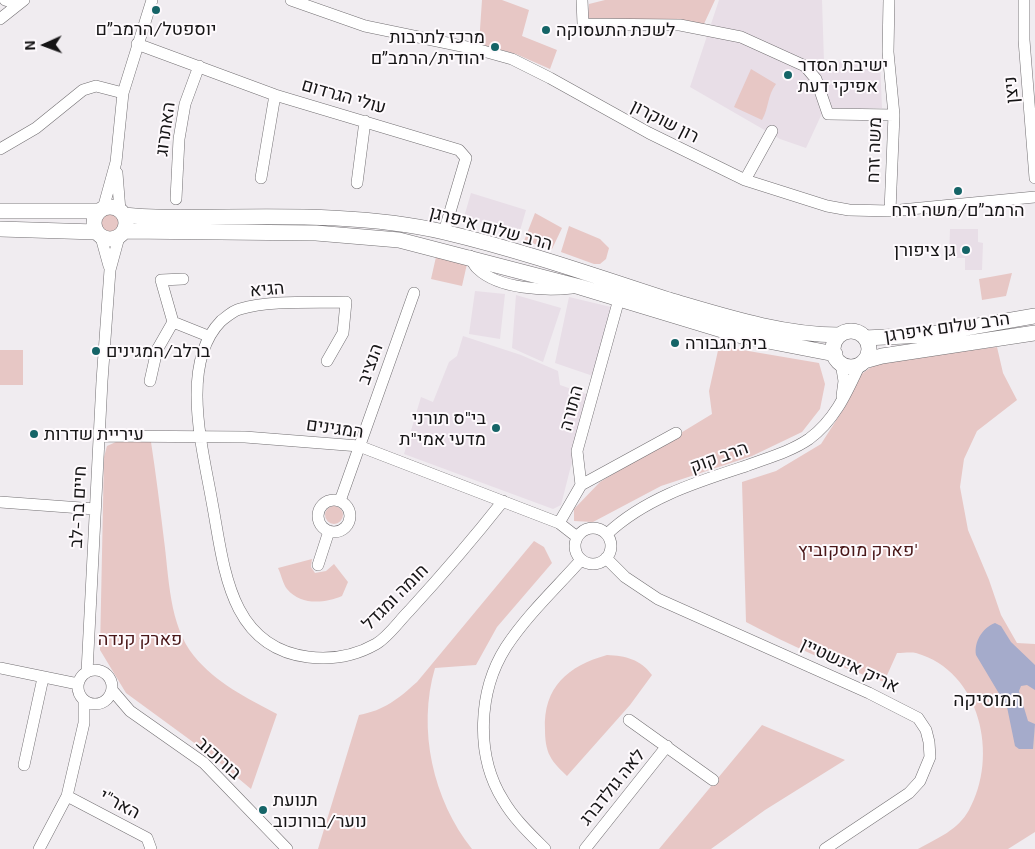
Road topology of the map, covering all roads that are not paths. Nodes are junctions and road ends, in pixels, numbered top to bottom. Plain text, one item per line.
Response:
1 (5, 0) edge
2 (152, 0) edge
3 (291, 0) edge
4 (582, 0) edge
5 (889, 0) edge
6 (1024, 0) edge
7 (21, 2) edge
8 (1030, 17) edge
9 (0, 19) edge
10 (137, 44) junction
11 (199, 66) junction
12 (123, 93) junction
13 (275, 94) junction
14 (894, 115) junction
15 (365, 121) junction
16 (772, 130) dead end
17 (0, 149) edge
18 (116, 162) junction
19 (261, 178) dead end
20 (1035, 178) edge
21 (745, 180) junction
22 (357, 183) dead end
23 (1035, 197) edge
24 (176, 199) dead end
25 (101, 210) junction
26 (0, 211) edge
27 (890, 211) junction
28 (122, 213) junction
29 (0, 229) edge
30 (444, 232) junction
31 (122, 234) junction
32 (98, 235) junction
33 (110, 270) junction
34 (183, 279) dead end
35 (414, 293) dead end
36 (619, 299) junction
37 (1035, 316) edge
38 (173, 322) junction
39 (1035, 333) edge
40 (839, 335) junction
41 (208, 336) junction
42 (865, 338) junction
43 (838, 359) junction
44 (326, 361) dead end
45 (862, 363) junction
46 (150, 381) dead end
47 (839, 408) junction
48 (676, 433) dead end
49 (99, 436) junction
50 (199, 436) junction
51 (359, 446) junction
52 (581, 486) junction
53 (340, 501) junction
54 (0, 502) edge
55 (504, 502) junction
56 (95, 509) junction
57 (559, 523) junction
58 (329, 531) junction
59 (607, 534) junction
60 (578, 537) junction
61 (606, 558) junction
62 (581, 560) junction
63 (318, 565) dead end
64 (88, 627) junction
65 (0, 668) edge
66 (87, 672) junction
67 (104, 672) junction
68 (43, 678) junction
69 (78, 684) junction
70 (112, 690) junction
71 (84, 700) junction
72 (100, 703) junction
73 (130, 711) junction
74 (629, 720) dead end
75 (80, 739) junction
76 (667, 746) junction
77 (24, 765) dead end
78 (713, 780) dead end
79 (67, 796) junction
80 (274, 845) edge
81 (39, 849) edge
82 (151, 849) edge
83 (286, 849) edge
84 (545, 849) edge
85 (585, 849) edge
86 (825, 849) edge

1 - 7 street
2 - 10 street
3 - 21 street, רון שוקרון
4 - 14 street
5 - 14 street, משה זרח
6 - 8 street, ניצן
7 - 9 street
8 - 20 street, ניצן
10 - 11 street, עולי הגרדום
10 - 12 street
11 - 13 street, עולי הגרדום
11 - 24 street, האתרוג
12 - 17 street
12 - 18 street
13 - 15 street, עולי הגרדום
13 - 19 street
14 - 27 street, משה זרח
15 - 22 street
15 - 30 street, עולי הגרדום
16 - 21 street
18 - 25 street
18 - 28 street
21 - 27 street, רון שוקרון
23 - 27 street, רון שוקרון
25 - 26 main road
25 - 28 main road
25 - 32 main road
28 - 30 main road, הרב שלום איפרגן
28 - 31 main road
29 - 32 main road
30 - 40 main road, הרב שלום איפרגן
31 - 32 main road
31 - 33 street, חיים בר-לב
31 - 36 main road, הרב שלום איפרגן
32 - 33 street, חיים בר-לב
33 - 49 street, חיים בר-לב
34 - 38 street
35 - 51 street, הנציב
36 - 43 main road, הרב שלום איפרגן
36 - 52 street, התורה
37 - 42 main road, הרב שלום איפרגן
38 - 41 street
38 - 46 street
39 - 45 main road, הרב שלום איפרגן
40 - 42 main road
40 - 43 main road
41 - 44 street, הגיא
41 - 50 street, הגיא
42 - 45 main road
43 - 45 main road
43 - 47 street
45 - 47 street, הרב קוק
47 - 59 street, הרב קוק
48 - 52 street
49 - 50 street, המגינים
49 - 56 street, חיים בר-לב
50 - 51 street, המגינים
50 - 55 street, חומה ומגדל
51 - 53 street, הנציב
51 - 55 street, המגינים
52 - 57 street
53 - 58 street
53 - 58 street
54 - 56 street
55 - 57 street, המגינים
56 - 64 street, חיים בר-לב
57 - 60 street, המגינים
58 - 63 street
59 - 60 street
59 - 61 street
60 - 62 street
61 - 62 street
61 - 86 street, אריק אינשטיין
62 - 84 street
64 - 66 street, חיים בר-לב
64 - 67 street, חיים בר-לב
65 - 68 street
66 - 67 street
66 - 69 street
67 - 70 street
68 - 69 street
68 - 77 street
69 - 71 street
70 - 72 street
70 - 73 street, בורוכוב
71 - 72 street
71 - 75 street
72 - 73 street, בורוכוב
72 - 75 street
73 - 80 street, בורוכוב
74 - 76 street, לאה גולדברג
75 - 79 street
76 - 78 street, לאה גולדברג
76 - 85 street, לאה גולדברג
79 - 81 street
79 - 82 street, האר"י
80 - 83 street, בורוכוב

